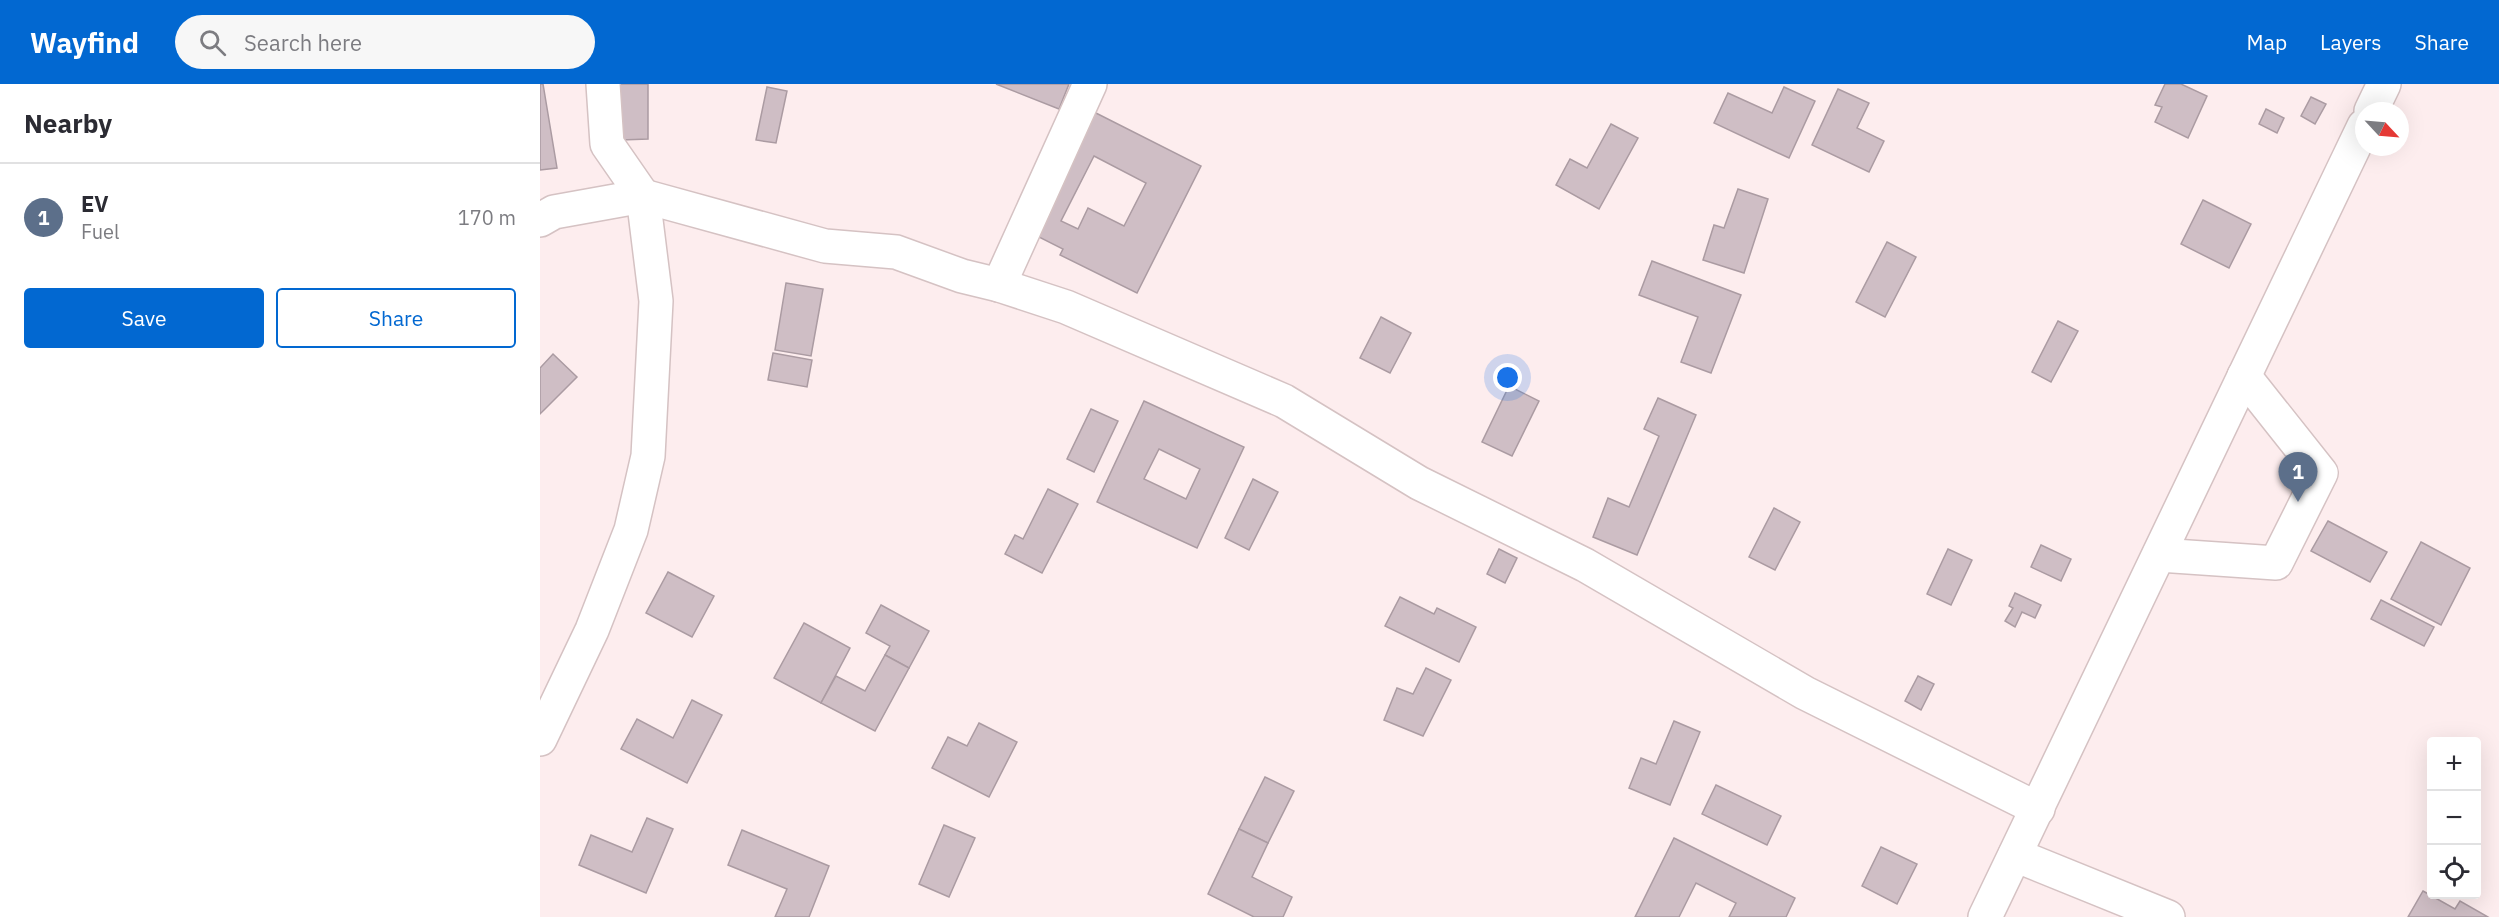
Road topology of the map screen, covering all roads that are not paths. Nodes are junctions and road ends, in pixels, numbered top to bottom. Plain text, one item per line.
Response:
1 (603, 84) edge
2 (1090, 84) edge
3 (2384, 84) edge
4 (2375, 102) edge
5 (2355, 145) edge
6 (643, 196) junction
7 (540, 220) edge
8 (999, 285) junction
9 (2244, 376) junction
10 (2159, 555) junction
11 (540, 739) edge
12 (2038, 809) junction
13 (2015, 855) junction
14 (1985, 917) edge
15 (2168, 917) edge

1 - 6 street
2 - 8 street
3 - 4 street
5 - 9 street
6 - 7 street
6 - 8 street
6 - 11 street
8 - 12 street
9 - 10 street
9 - 10 street
10 - 12 street
12 - 13 street
13 - 14 street
13 - 15 street

